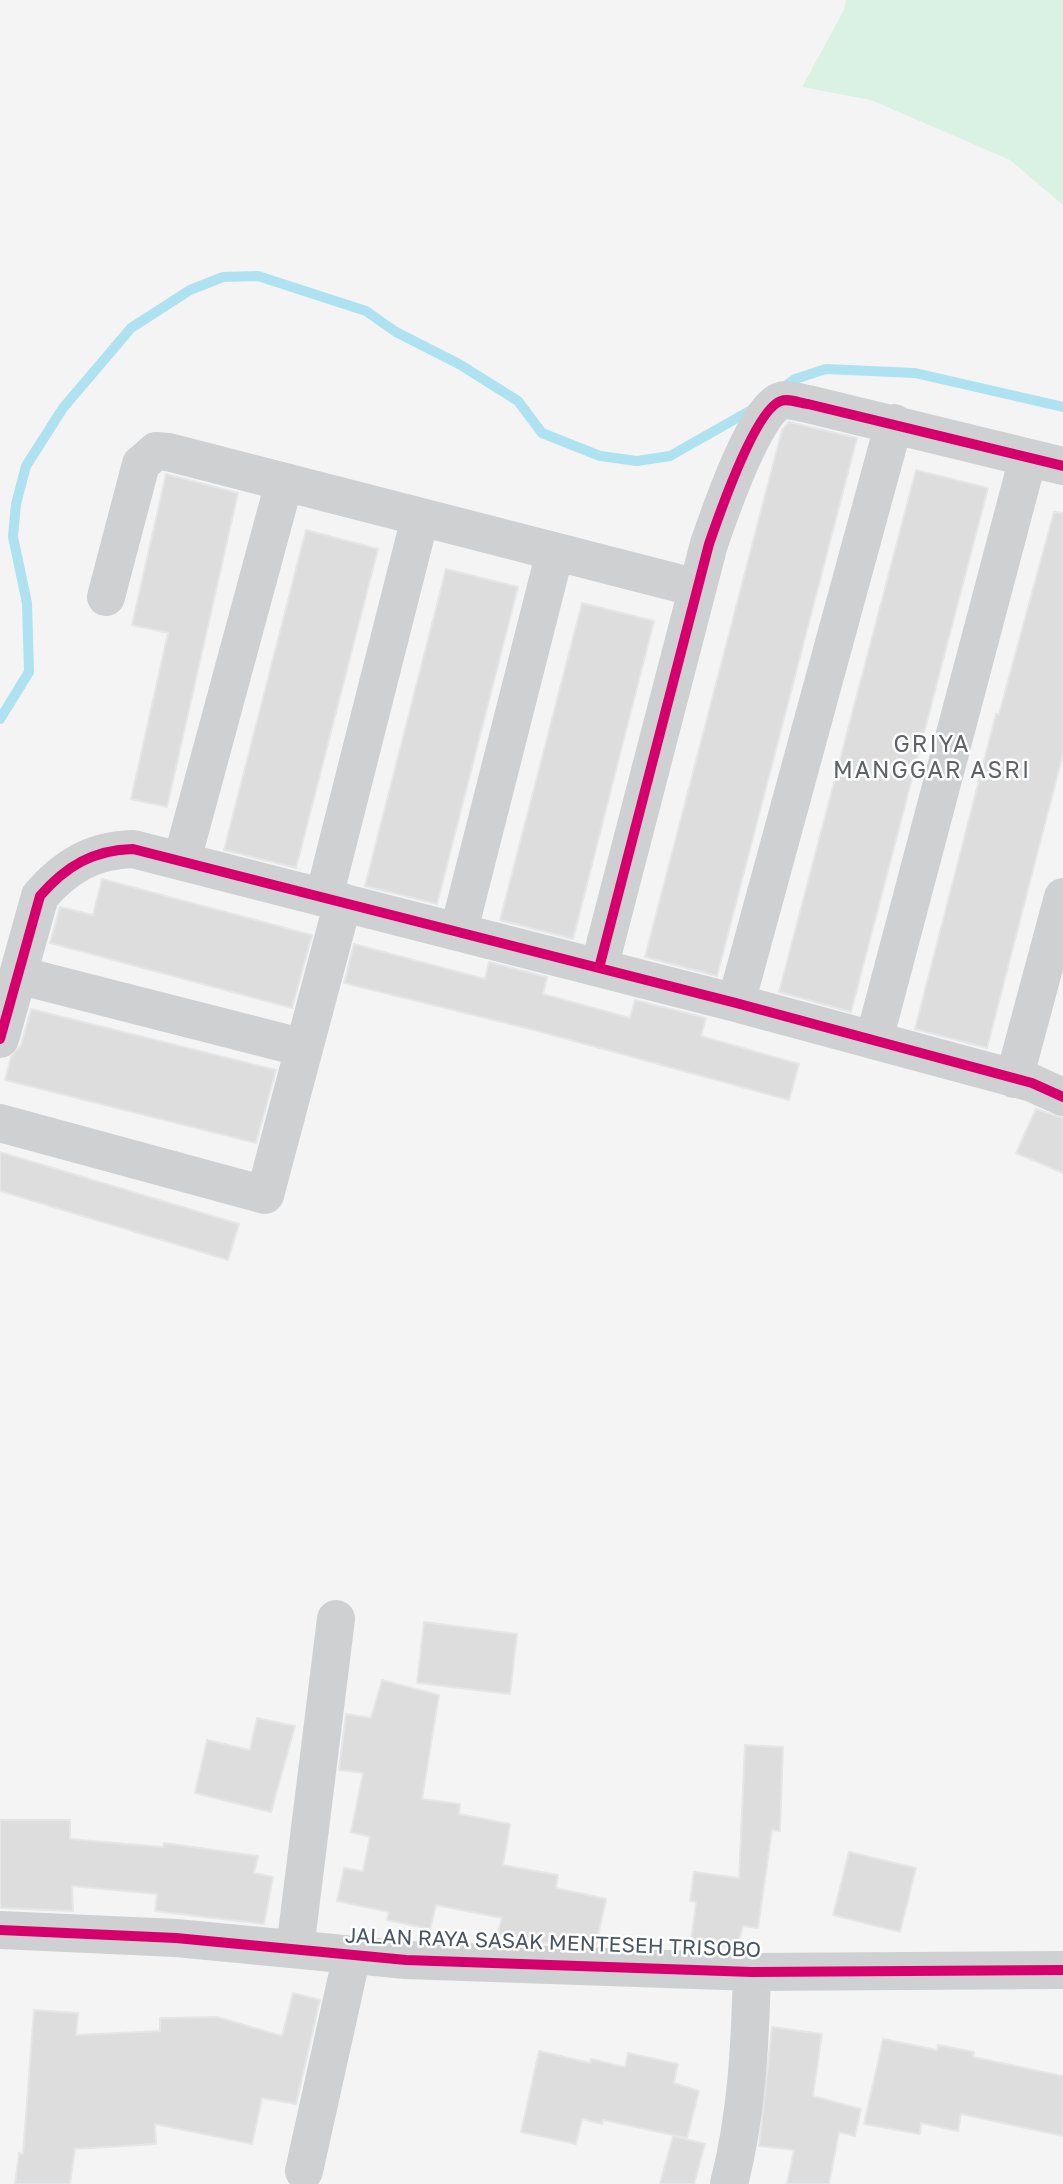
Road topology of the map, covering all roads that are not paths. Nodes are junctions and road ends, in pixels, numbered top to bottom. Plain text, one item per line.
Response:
1 (894, 423) junction
2 (1046, 462) edge
3 (284, 483) junction
4 (420, 518) junction
5 (555, 552) junction
6 (696, 587) junction
7 (106, 597) dead end
8 (182, 860) junction
9 (1063, 897) edge
10 (333, 899) junction
11 (459, 930) junction
12 (599, 968) junction
13 (18, 975) junction
14 (736, 1003) junction
15 (0, 1039) edge
16 (874, 1040) junction
17 (304, 1048) junction
18 (1014, 1079) junction
19 (1063, 1097) edge
20 (0, 1123) edge
21 (336, 1619) dead end
22 (0, 1930) edge
23 (295, 1949) junction
24 (352, 1955) junction
25 (1063, 1970) edge
26 (752, 1972) junction
27 (304, 2171) dead end
28 (729, 2184) edge

1 - 2 street
1 - 6 street
1 - 14 street
2 - 16 street
3 - 4 street
3 - 7 street
3 - 8 street
4 - 5 street
4 - 10 street
5 - 6 street
5 - 11 street
6 - 12 street
8 - 10 street
8 - 13 street
9 - 18 street
10 - 11 street
10 - 17 street
11 - 12 street
12 - 14 street
13 - 15 street
13 - 17 street
14 - 16 street
16 - 18 street
17 - 20 street
18 - 19 street
21 - 23 street
22 - 23 street, JALAN RAYA SASAK MENTESEH TRISOBO
23 - 24 street, JALAN RAYA SASAK MENTESEH TRISOBO
24 - 26 street, JALAN RAYA SASAK MENTESEH TRISOBO
24 - 27 street
25 - 26 street, JALAN RAYA SASAK MENTESEH TRISOBO
26 - 28 street

